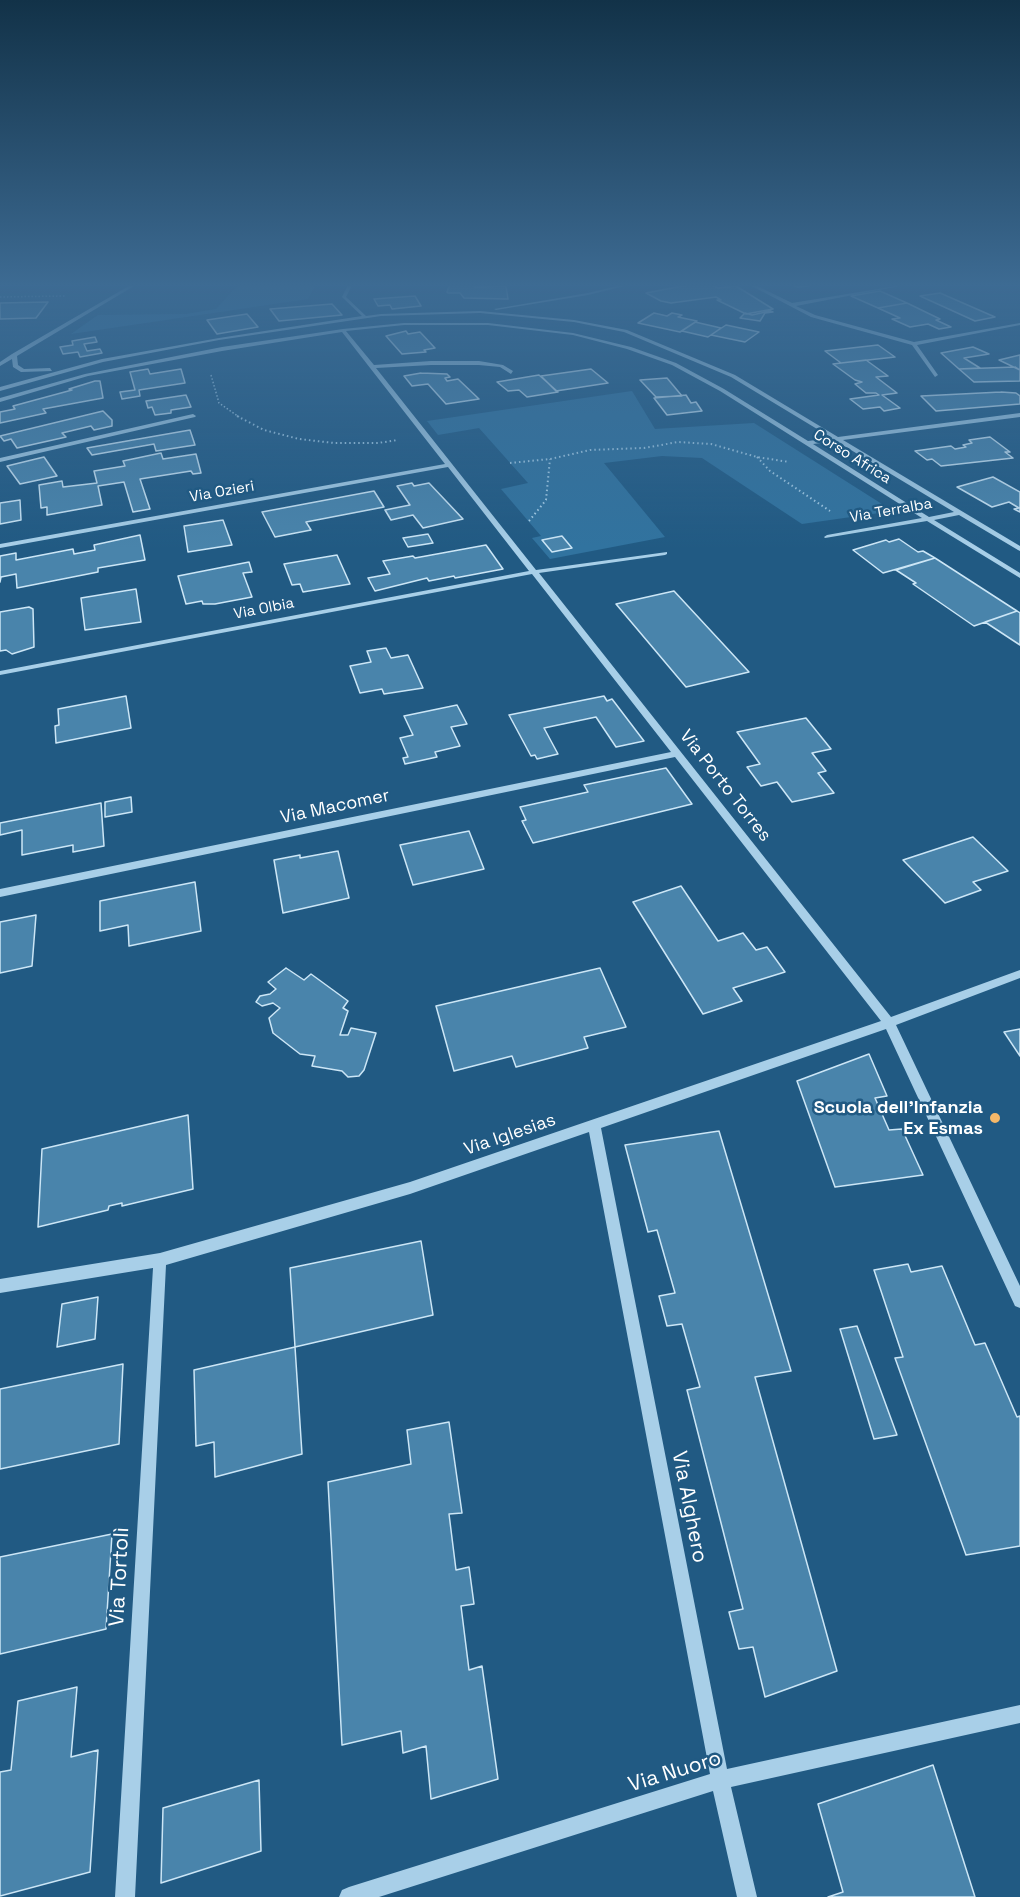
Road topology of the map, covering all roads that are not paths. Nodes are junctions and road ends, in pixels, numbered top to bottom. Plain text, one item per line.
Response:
1 (64, 372) edge
2 (105, 372) edge
3 (376, 372) edge
4 (687, 372) edge
5 (722, 372) edge
6 (933, 372) edge
7 (935, 375) dead end
8 (0, 389) edge
9 (0, 400) edge
10 (1020, 415) edge
11 (193, 416) dead end
12 (836, 438) junction
13 (807, 443) junction
14 (0, 460) edge
15 (449, 465) junction
16 (960, 513) junction
17 (928, 518) junction
18 (827, 537) dead end
19 (0, 546) edge
20 (1020, 549) edge
21 (665, 553) dead end
22 (533, 572) junction
23 (1020, 576) edge
24 (0, 673) edge
25 (677, 754) junction
26 (0, 893) edge
27 (1020, 974) edge
28 (889, 1023) junction
29 (594, 1125) junction
30 (160, 1260) junction
31 (0, 1286) edge
32 (1020, 1301) edge
33 (1020, 1714) edge
34 (720, 1780) junction
35 (125, 1897) edge
36 (349, 1897) edge
37 (747, 1897) edge

1 - 8 street, Corso Africa
2 - 9 street, Corso Africa
3 - 15 street, Via Porto Torres
4 - 13 street, Corso Africa
5 - 12 street, Corso Africa
6 - 7 street
10 - 12 street
11 - 14 street
12 - 13 street
12 - 16 street, Corso Africa
13 - 17 street, Corso Africa
15 - 19 street, Via Ozieri
15 - 22 street, Via Porto Torres
16 - 17 street, Via Terralba
16 - 20 street, Corso Africa
17 - 18 street, Via Terralba
17 - 23 street, Corso Africa
21 - 22 street, Via Olbia
22 - 24 street, Via Olbia
22 - 25 street, Via Porto Torres
25 - 26 street, Via Macomer
25 - 28 street, Via Porto Torres
27 - 28 street, Via Iglesias
28 - 29 street, Via Iglesias
28 - 32 street, Via Porto Torres
29 - 30 street, Via Iglesias
29 - 34 street, Via Alghero
30 - 31 street, Via Iglesias
30 - 35 street, Via Tortolì
33 - 34 street, Via Nuoro
34 - 36 street, Via Nuoro
34 - 37 street, Via Alghero

